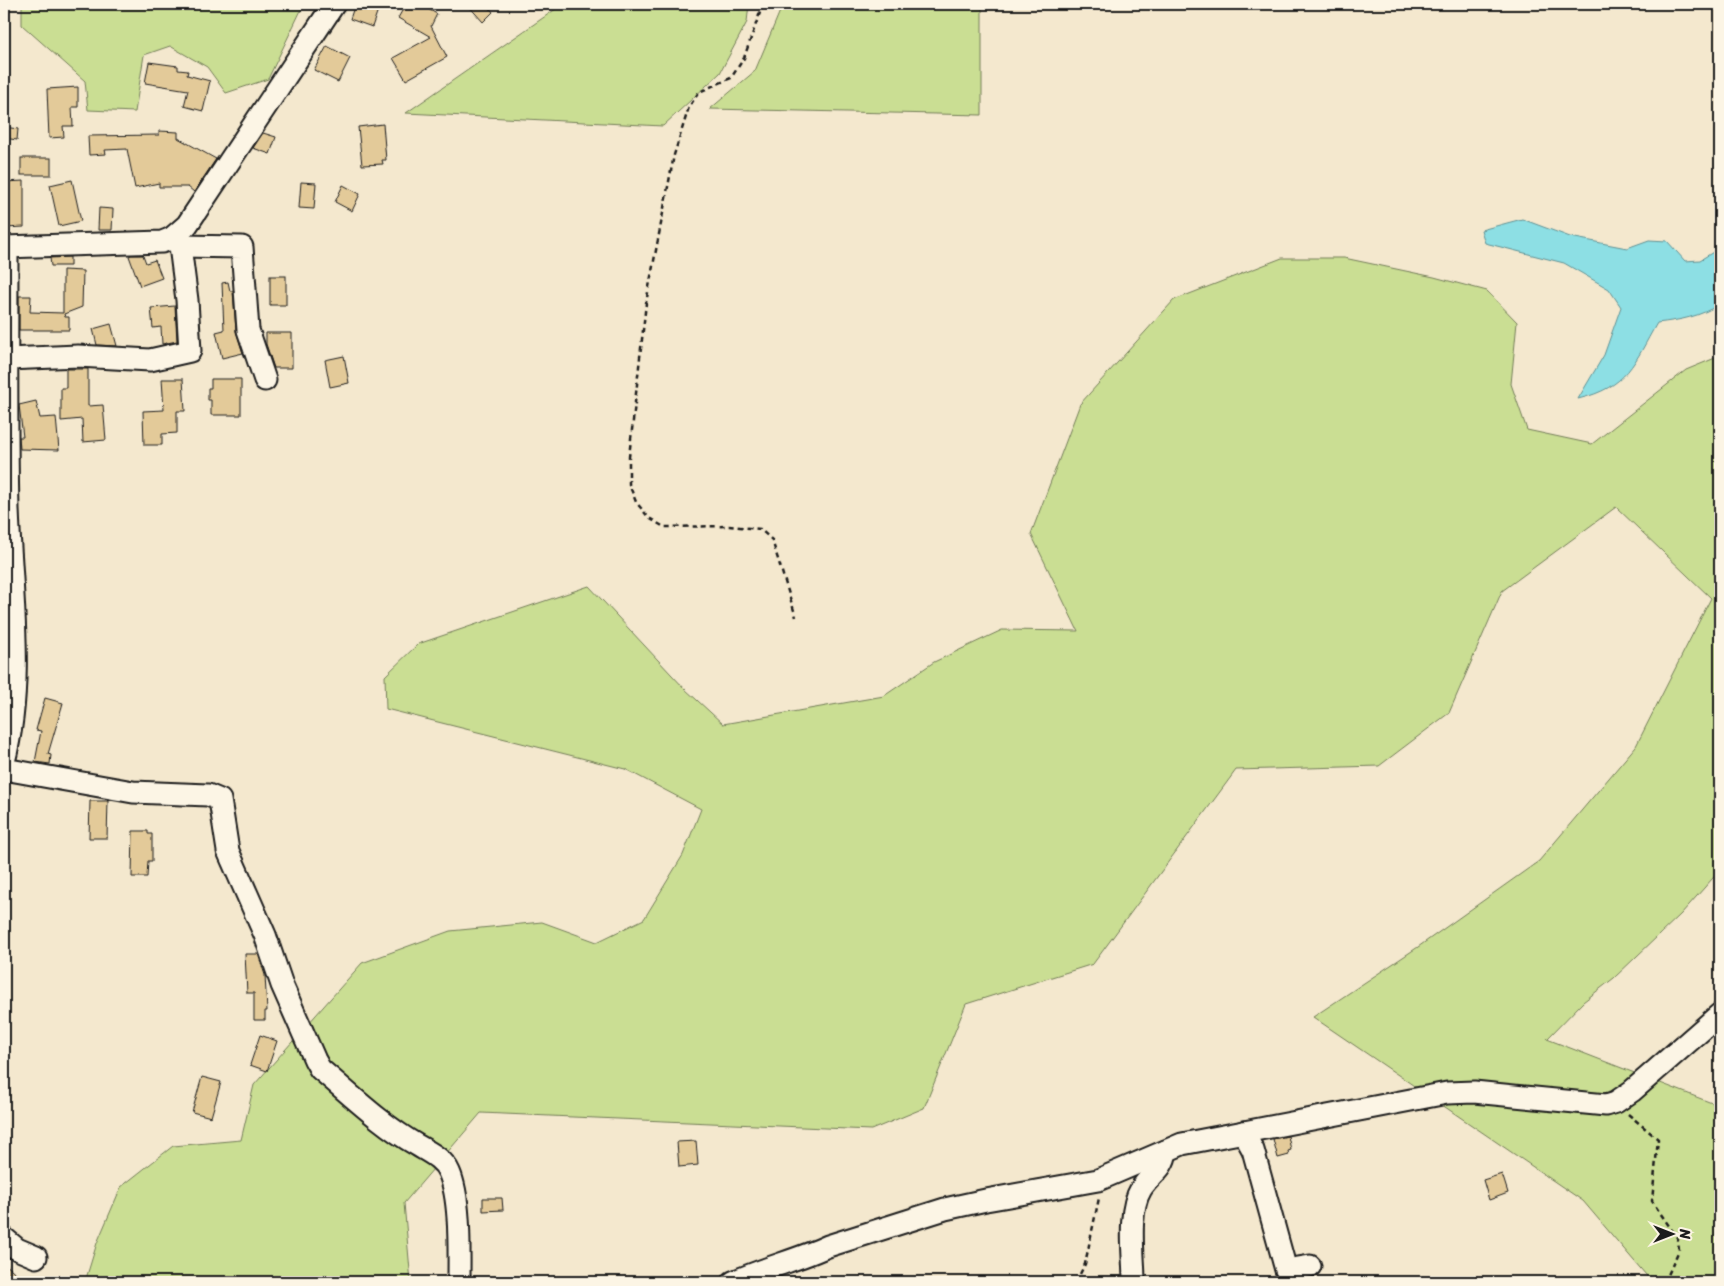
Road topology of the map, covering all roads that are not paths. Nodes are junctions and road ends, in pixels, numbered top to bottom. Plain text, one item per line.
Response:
1 (334, 4) edge
2 (176, 242) junction
3 (5, 247) edge
4 (7, 359) junction
5 (265, 380) dead end
6 (4, 762) edge
7 (4, 769) edge
8 (1720, 1014) edge
9 (1243, 1132) junction
10 (1166, 1151) junction
11 (4, 1238) edge
12 (36, 1257) dead end
13 (1310, 1266) dead end
14 (459, 1282) edge
15 (733, 1282) edge
16 (1134, 1282) edge

1 - 2 street
2 - 3 street
2 - 4 street
2 - 5 street
3 - 4 street
4 - 6 street
7 - 14 street
8 - 9 street
9 - 10 street
9 - 13 street
10 - 15 street
10 - 16 street
11 - 12 street

